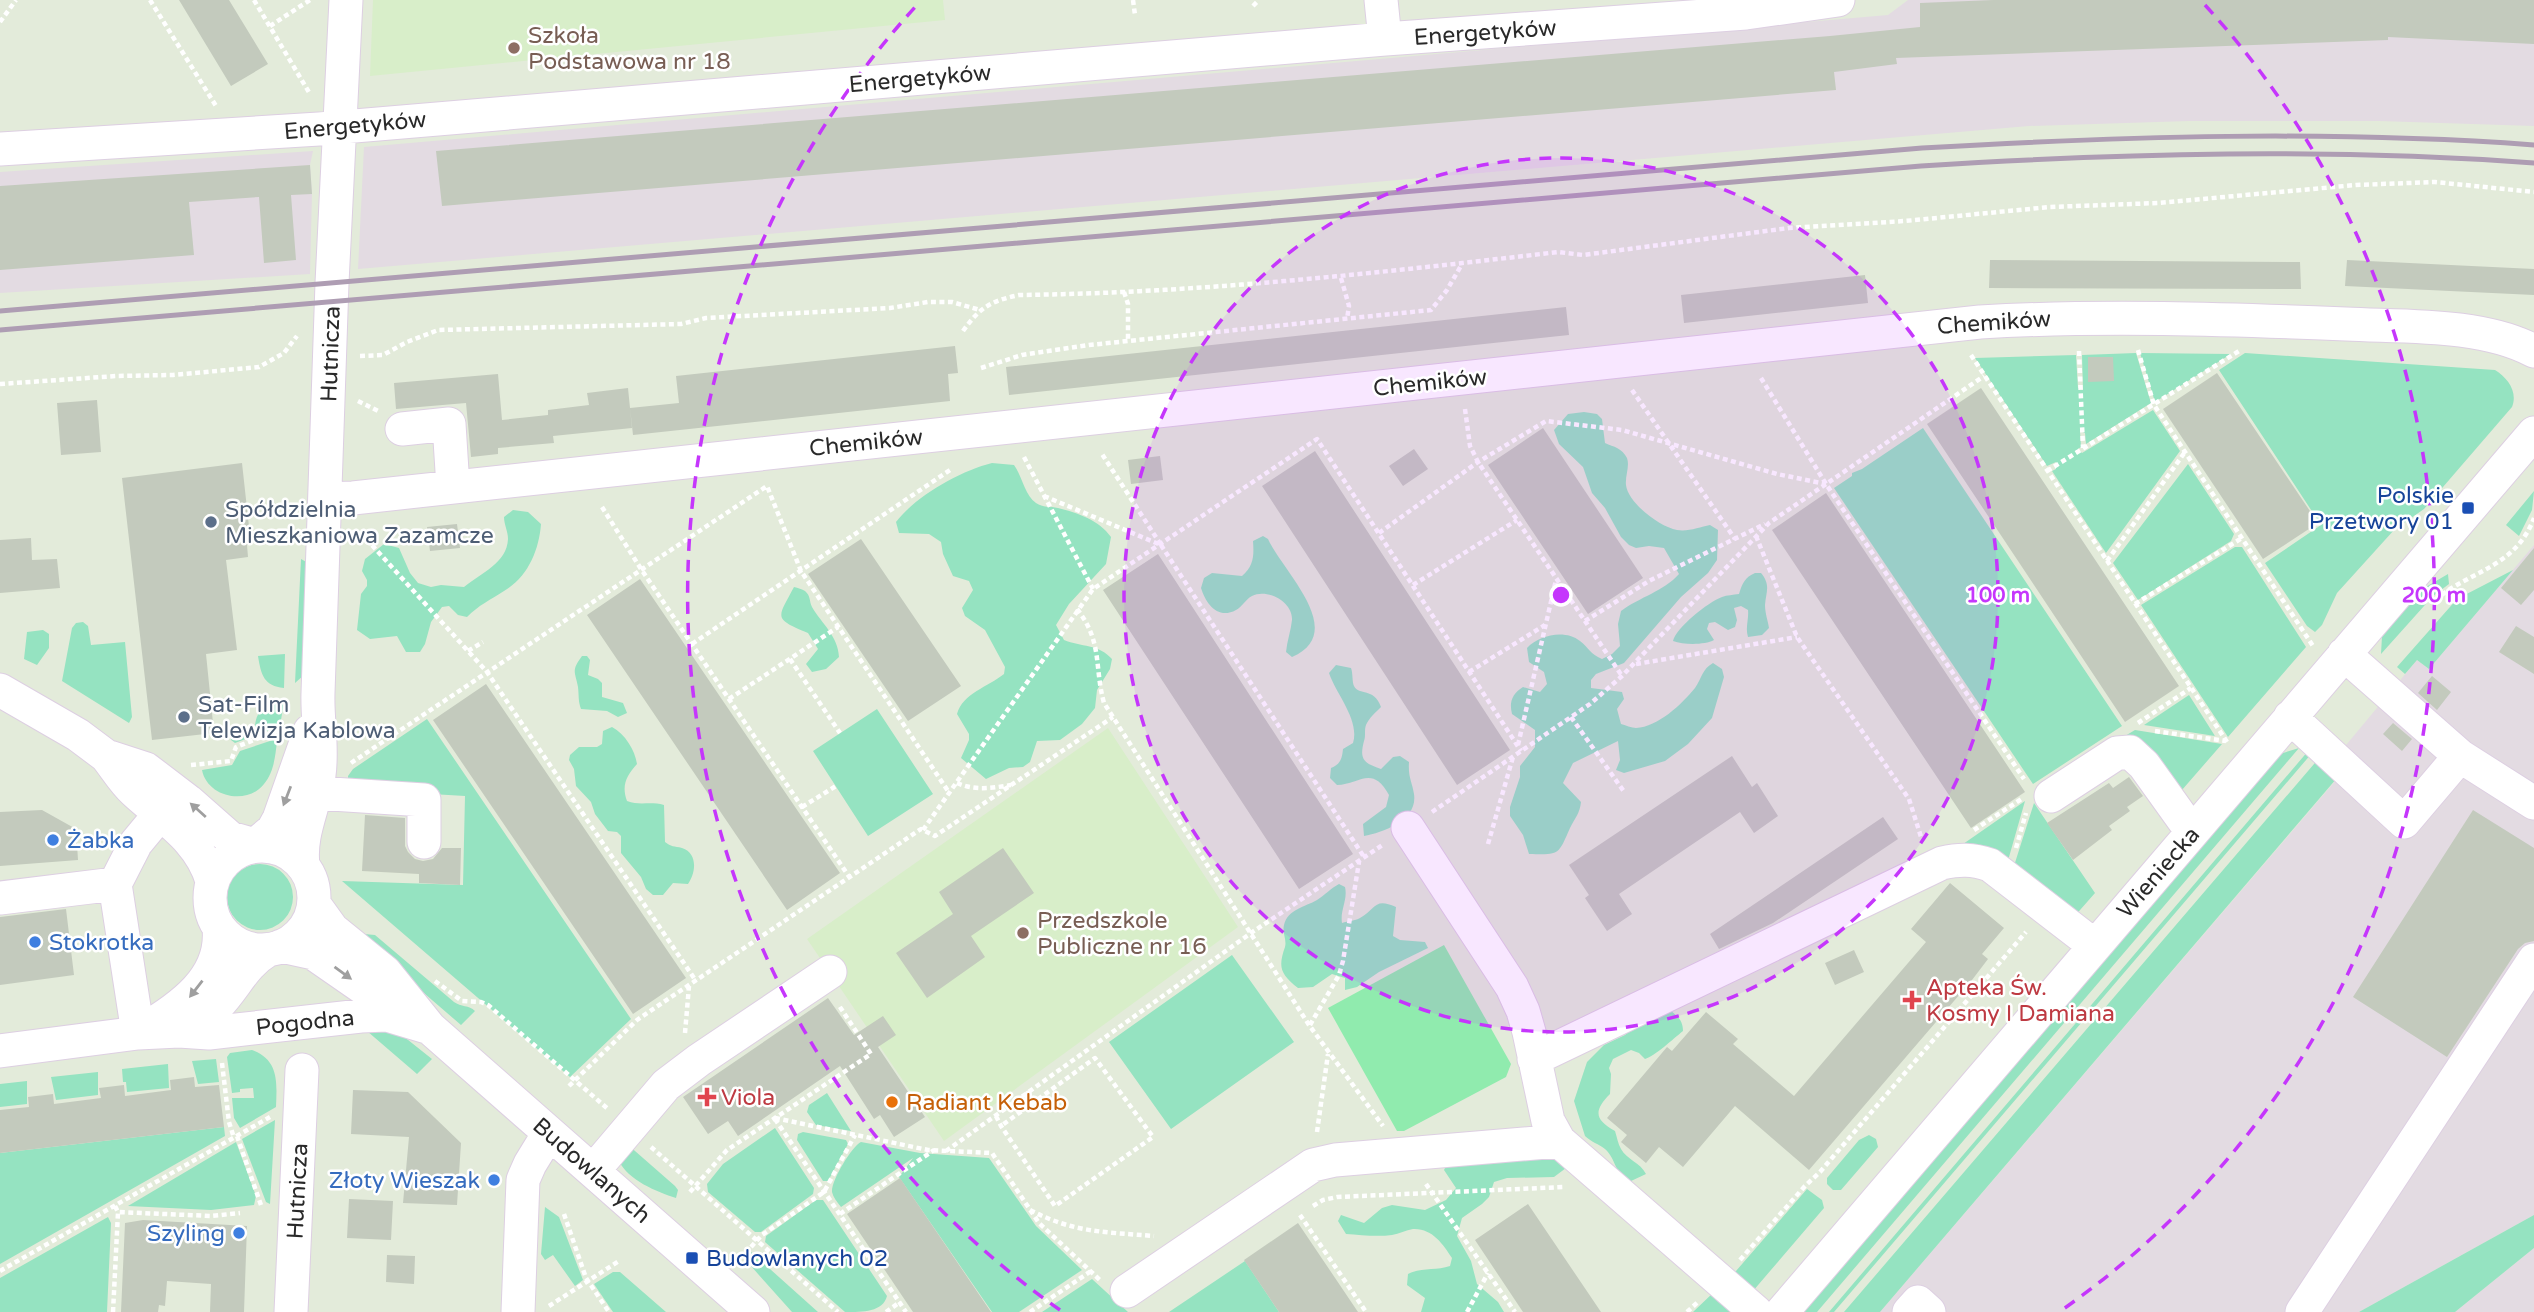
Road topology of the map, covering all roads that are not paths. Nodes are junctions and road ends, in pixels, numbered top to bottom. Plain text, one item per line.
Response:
1 (346, 0) edge
2 (1381, 0) edge
3 (1838, 0) edge
4 (1385, 39) junction
5 (339, 127) junction
6 (0, 149) edge
7 (2534, 351) edge
8 (402, 429) dead end
9 (2534, 433) edge
10 (453, 488) junction
11 (326, 499) junction
12 (2330, 652) junction
13 (0, 690) edge
14 (317, 709) junction
15 (2290, 717) junction
16 (106, 756) junction
17 (2460, 756) junction
18 (316, 793) junction
19 (2035, 793) road end
20 (2534, 803) edge
21 (160, 814) junction
22 (1408, 828) road end
23 (2192, 832) junction
24 (424, 842) dead end
25 (255, 845) junction
26 (303, 865) junction
27 (212, 881) junction
28 (115, 884) junction
29 (0, 898) edge
30 (314, 904) junction
31 (219, 928) junction
32 (2095, 946) junction
33 (275, 948) junction
34 (2534, 960) edge
35 (833, 987) road end
36 (430, 1028) junction
37 (179, 1031) junction
38 (138, 1033) junction
39 (0, 1051) edge
40 (1534, 1059) junction
41 (302, 1085) road end
42 (549, 1133) junction
43 (1559, 1141) junction
44 (593, 1171) junction
45 (1118, 1289) road end
46 (291, 1312) edge
47 (518, 1312) edge
48 (753, 1312) edge
49 (1756, 1312) edge
50 (1782, 1312) edge
51 (1909, 1312) edge
52 (1929, 1312) edge
53 (2302, 1312) edge

1 - 5 street, Hutnicza
2 - 4 street
3 - 4 street, Energetyków
4 - 5 street, Energetyków
5 - 6 street, Energetyków
5 - 11 street, Hutnicza
7 - 10 street, Chemików
8 - 10 street
9 - 12 street, Wieniecka
10 - 11 street, Chemików
11 - 14 street, Hutnicza
12 - 15 street, Wieniecka
12 - 17 street
13 - 16 street
14 - 18 street, Hutnicza
14 -> 25 street, Hutnicza
15 - 17 street
15 - 23 street, Wieniecka
16 - 21 street
25 -> 16 street
17 - 20 street
18 - 24 street
18 - 26 street, Hutnicza
19 - 23 street
21 - 27 street
21 - 28 street
22 - 40 street
23 - 32 street, Wieniecka
25 - 26 street
25 - 27 street
26 - 30 street
27 - 31 street
28 - 29 street
28 - 38 street
30 - 33 street
30 - 36 street, Budowlanych
31 - 33 street
31 -> 38 street, Pogodna
32 - 40 street
32 - 50 street, Wieniecka
33 -> 36 street, Budowlanych
33 - 37 street, Pogodna
34 - 53 street
35 - 44 street
36 - 37 street, Pogodna
36 - 42 street, Budowlanych
37 - 38 street, Pogodna
38 - 39 street, Pogodna
40 - 43 street
41 - 46 street, Hutnicza
42 - 44 street, Budowlanych
42 - 47 street
43 - 45 street
43 - 49 street
44 - 48 street, Budowlanych
51 - 52 street

